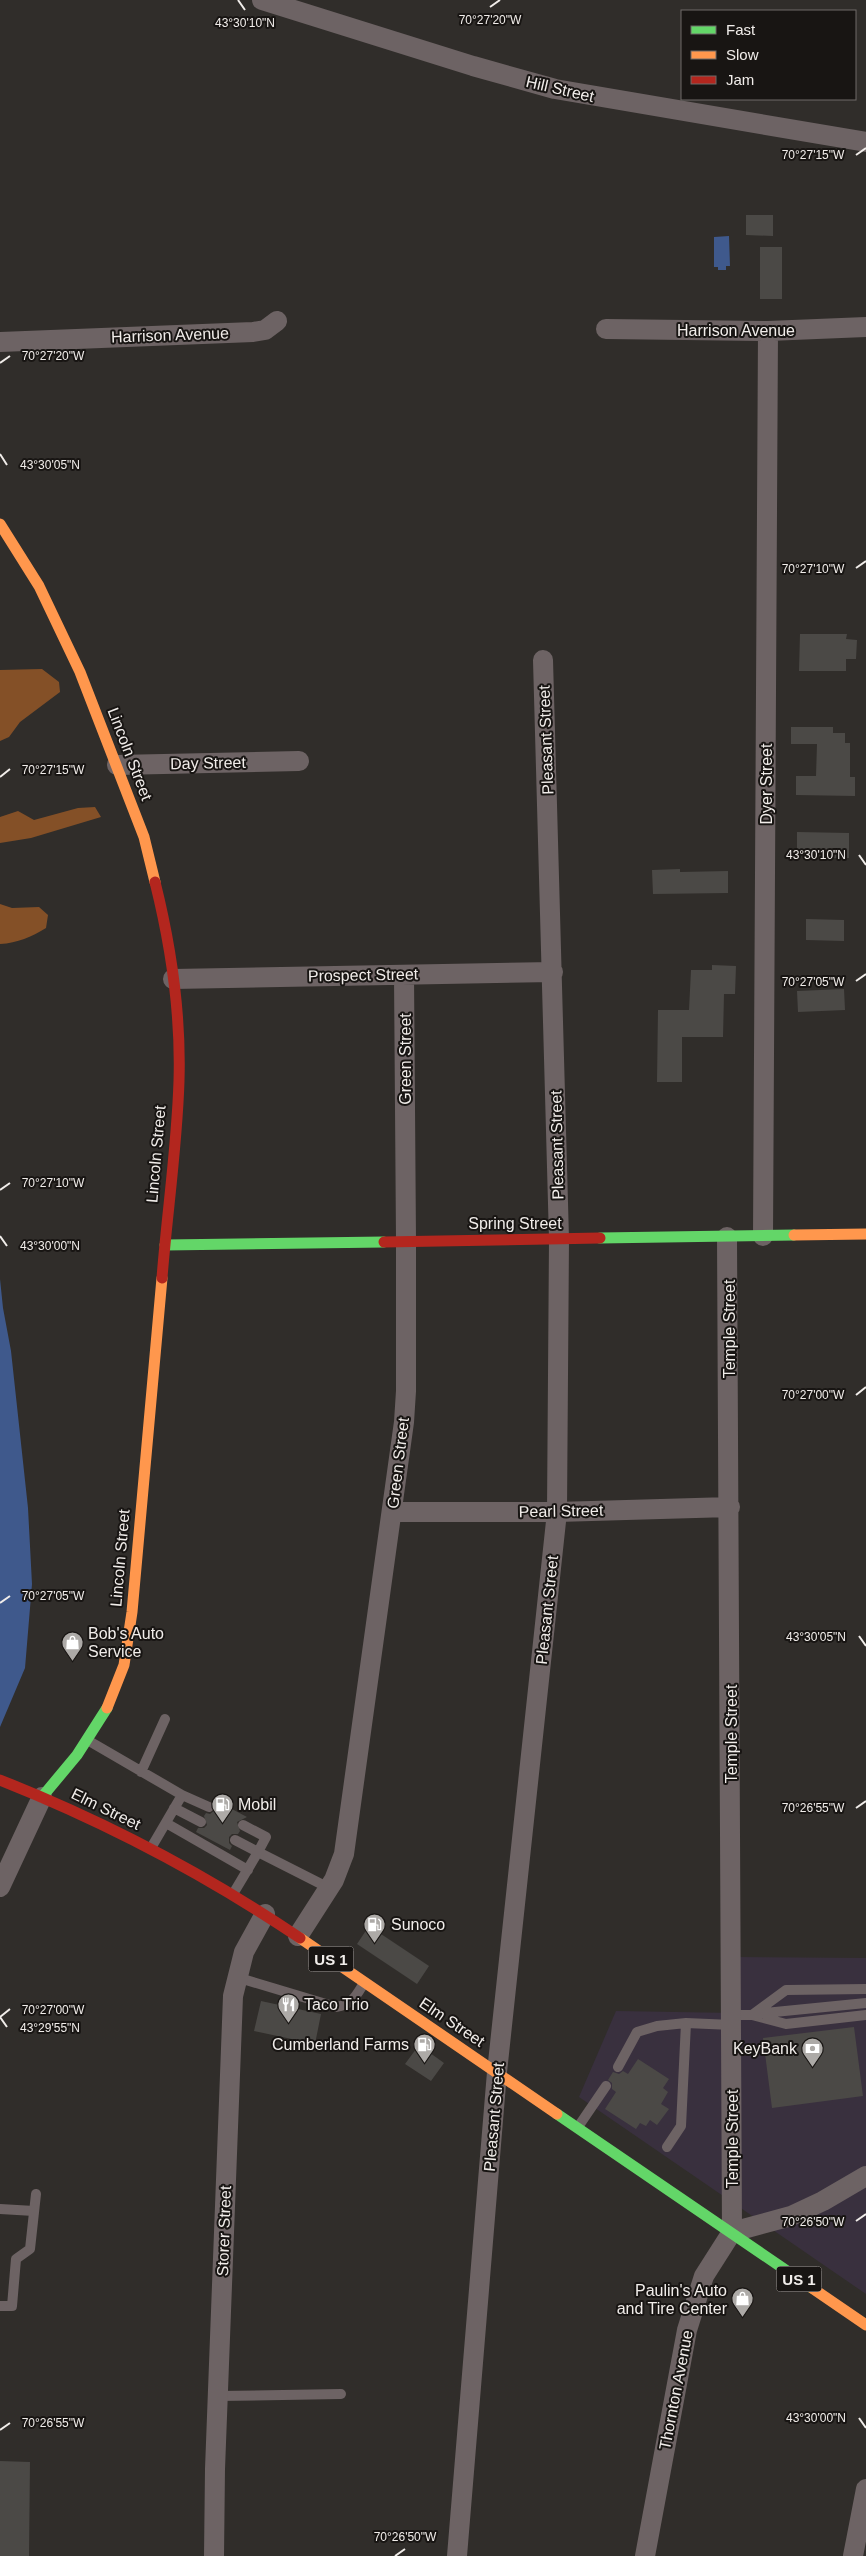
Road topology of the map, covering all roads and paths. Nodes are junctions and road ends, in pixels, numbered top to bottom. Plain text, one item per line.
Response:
1 (262, 0) edge
2 (866, 142) edge
3 (278, 322) dead end
4 (866, 327) edge
5 (606, 329) dead end
6 (768, 331) junction
7 (0, 342) edge
8 (0, 524) edge
9 (543, 660) dead end
10 (300, 761) dead end
11 (117, 765) junction
12 (553, 972) junction
13 (404, 975) junction
14 (173, 979) junction
15 (866, 1234) edge
16 (763, 1236) junction
17 (727, 1237) junction
18 (559, 1239) junction
19 (406, 1240) junction
20 (165, 1245) junction
21 (730, 1507) junction
22 (392, 1512) junction
23 (557, 1512) junction
24 (165, 1719) dead end
25 (86, 1739) junction
26 (141, 1772) junction
27 (0, 1780) edge
28 (182, 1795) junction
29 (42, 1797) junction
30 (208, 1807) dead end
31 (174, 1808) junction
32 (201, 1822) dead end
33 (166, 1823) junction
34 (243, 1825) dead end
35 (235, 1840) dead end
36 (150, 1848) junction
37 (258, 1852) junction
38 (248, 1870) junction
39 (0, 1887) edge
40 (329, 1888) junction
41 (233, 1894) junction
42 (265, 1914) junction
43 (298, 1936) junction
44 (236, 1977) junction
45 (364, 1982) junction
46 (866, 1989) edge
47 (866, 2003) edge
48 (866, 2015) edge
49 (739, 2018) junction
50 (686, 2023) junction
51 (621, 2069) dead end
52 (497, 2072) junction
53 (609, 2087) dead end
54 (578, 2127) junction
55 (667, 2147) dead end
56 (866, 2176) edge
57 (36, 2194) dead end
58 (0, 2209) edge
59 (34, 2211) junction
60 (732, 2232) junction
61 (0, 2306) edge
62 (866, 2325) edge
63 (341, 2394) dead end
64 (218, 2396) junction
65 (866, 2489) edge
66 (214, 2556) edge
67 (457, 2556) edge
68 (645, 2556) edge
69 (853, 2556) edge

1 - 2 street, Hill Street
3 - 7 street, Harrison Avenue
4 - 6 street, Harrison Avenue
5 - 6 street, Harrison Avenue
6 - 16 street, Dyer Street
8 - 11 street, Lincoln Street
9 - 12 street, Pleasant Street
10 - 11 street, Day Street
11 - 14 street, Lincoln Street
12 - 13 street, Prospect Street
12 - 18 street, Pleasant Street
13 - 14 street, Prospect Street
13 - 19 street, Green Street
14 - 20 street, Lincoln Street
15 - 16 street, Spring Street
16 - 17 street, Spring Street
17 - 18 street, Spring Street
17 - 21 street, Temple Street
18 - 19 street, Spring Street
18 - 23 street, Pleasant Street
19 - 20 street, Spring Street
19 - 22 street, Green Street
20 - 25 street, Lincoln Street
21 - 23 street, Pearl Street
21 - 49 street, Temple Street
22 - 23 street, Pearl Street
22 - 40 street, Green Street
23 - 52 street, Pleasant Street
24 - 26 lane
25 - 26 lane
25 - 29 street, Lincoln Street
26 - 28 lane
27 - 29 street, Elm Street / US 1
28 - 30 lane
28 - 31 lane
29 - 36 street, Elm Street / US 1
29 - 39 street
31 - 32 lane
31 - 33 lane
33 - 36 lane
33 - 38 lane
34 - 37 lane
35 - 37 lane
36 - 41 street, Elm Street / US 1
37 - 38 lane
37 - 40 lane
38 - 41 lane
40 - 43 street, Green Street
41 - 42 street, Elm Street / US 1
42 - 43 street, Elm Street / US 1
42 - 44 street, Storer Street
43 - 45 street, Elm Street / US 1
44 - 45 lane
44 - 64 street, Storer Street
45 - 52 street, Elm Street / US 1
46 - 49 lane
47 - 49 lane
48 - 49 lane
49 - 50 lane
49 - 60 street, Temple Street
50 - 51 lane
50 - 55 lane
52 - 54 street, Elm Street / US 1
52 - 67 street, Pleasant Street
53 - 54 lane
54 - 60 street, Elm Street / US 1
56 - 60 street
57 - 59 lane
58 - 59 lane
59 - 61 lane
60 - 62 street, Elm Street / US 1
60 - 68 street, Thornton Avenue
63 - 64 lane
64 - 66 street, Storer Street
65 - 69 street

